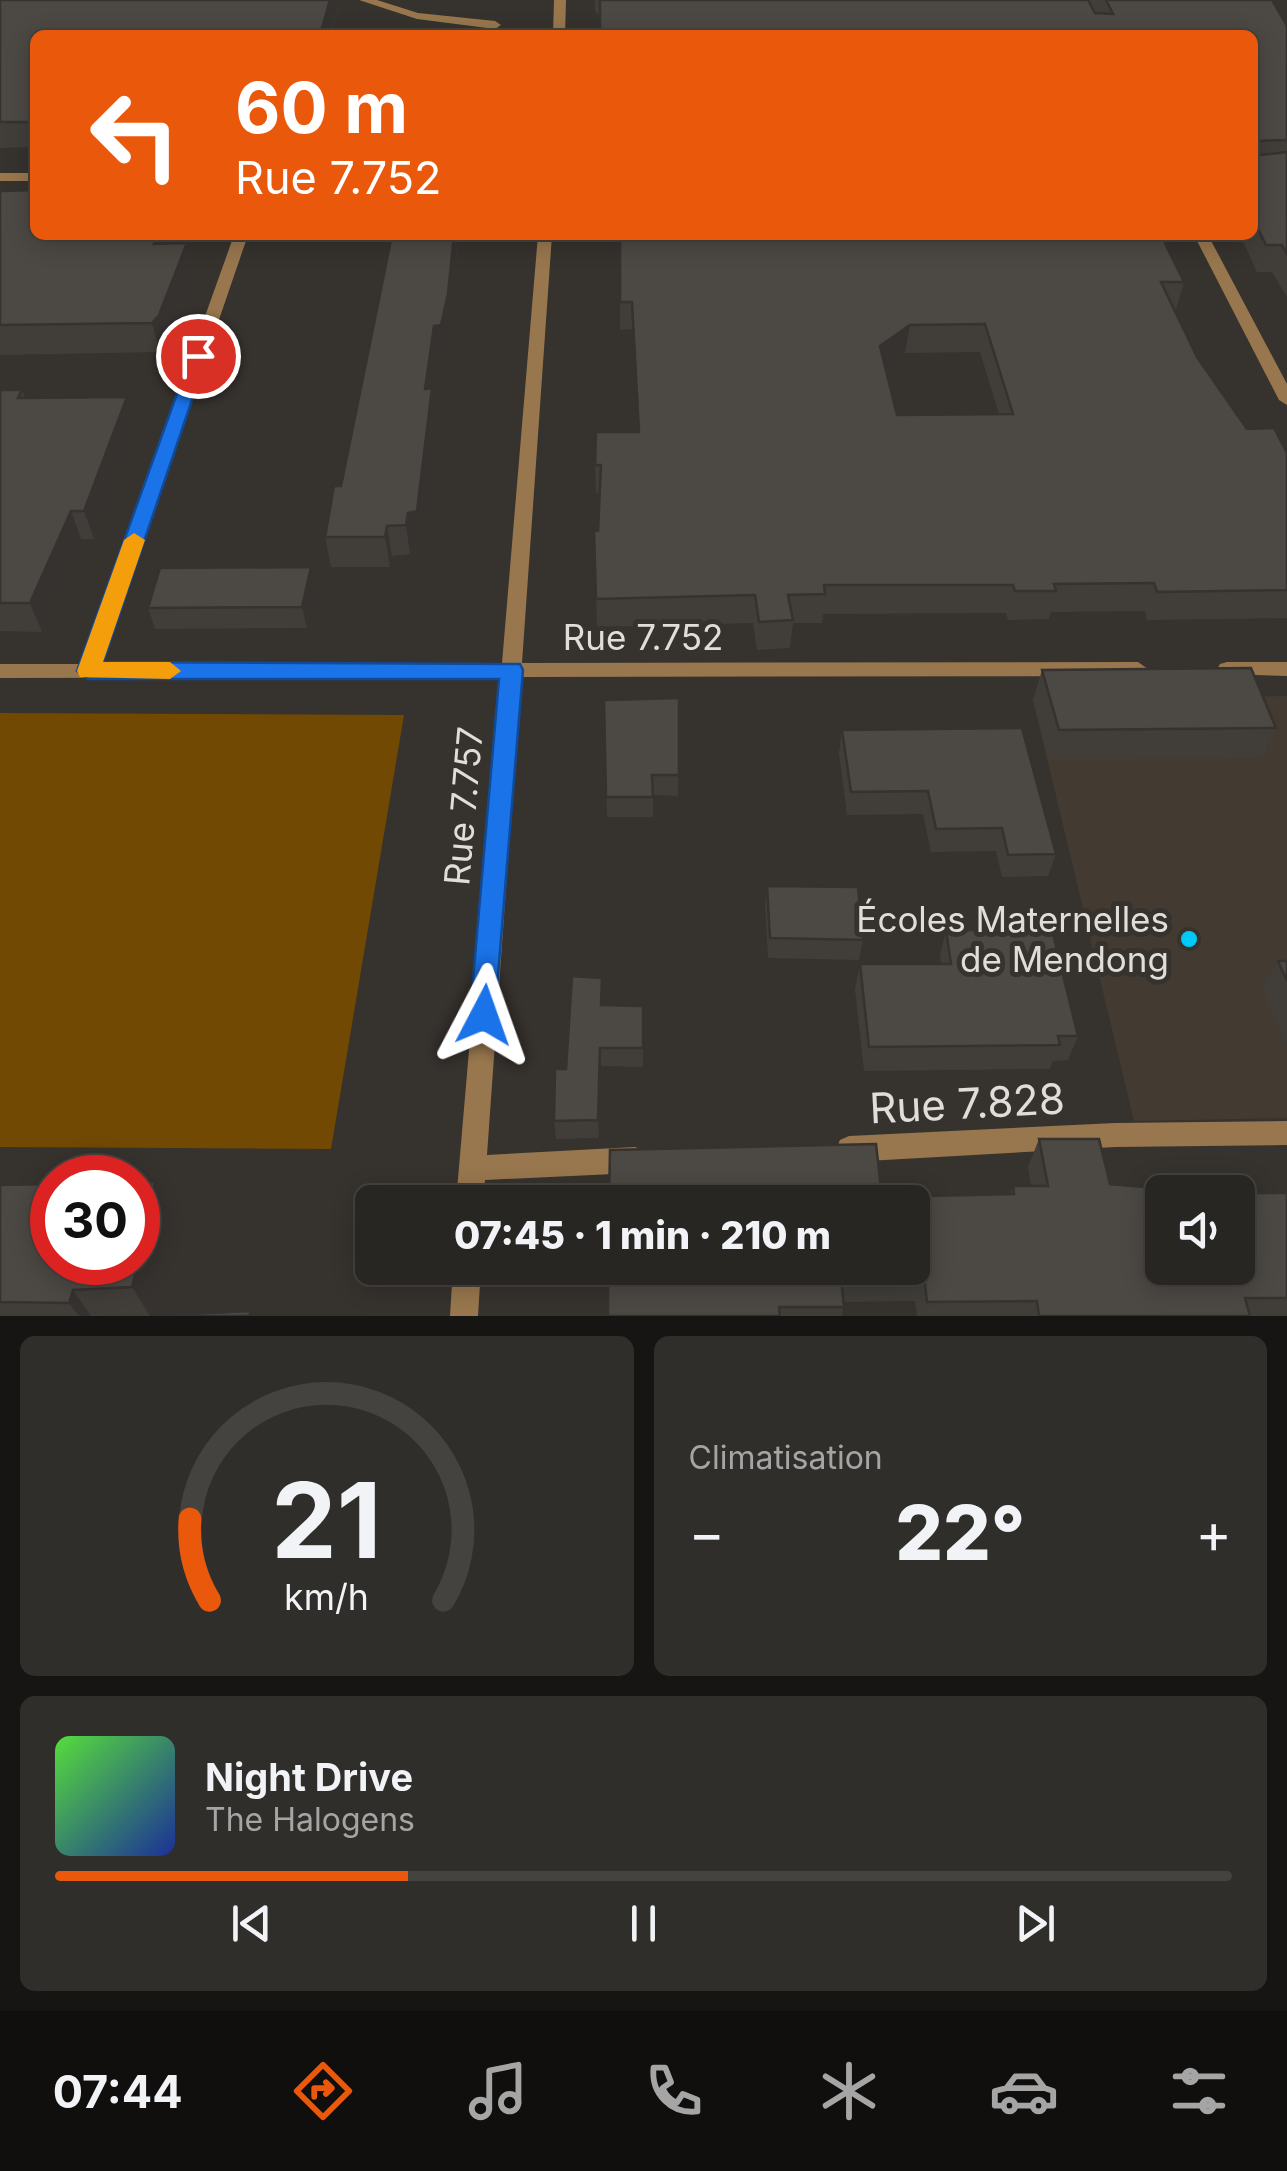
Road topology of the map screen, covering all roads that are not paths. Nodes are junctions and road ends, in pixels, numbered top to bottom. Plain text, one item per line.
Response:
1 (366, 0) edge
2 (560, 0) edge
3 (495, 25) dead end
4 (559, 30) edge
5 (0, 177) edge
6 (30, 177) edge
7 (238, 240) edge
8 (544, 240) edge
9 (1204, 240) edge
10 (1287, 400) edge
11 (1167, 669) edge
12 (1207, 669) edge
13 (1287, 669) edge
14 (512, 670) junction
15 (0, 671) edge
16 (88, 671) junction
17 (1287, 1133) edge
18 (823, 1150) edge
19 (667, 1158) edge
20 (472, 1168) junction
21 (471, 1185) edge
22 (466, 1285) edge
23 (464, 1316) edge

1 - 3 street
2 - 4 street
5 - 6 street
7 - 16 street
8 - 14 street, Rue 7.757
9 - 10 street
11 - 14 street, Rue 7.752
12 - 13 street
14 - 16 street, Rue 7.752
14 - 20 street, Rue 7.757
15 - 16 street, Rue 7.752
17 - 18 street, Rue 7.828
19 - 20 street
20 - 21 street, Rue 7.757
22 - 23 street

